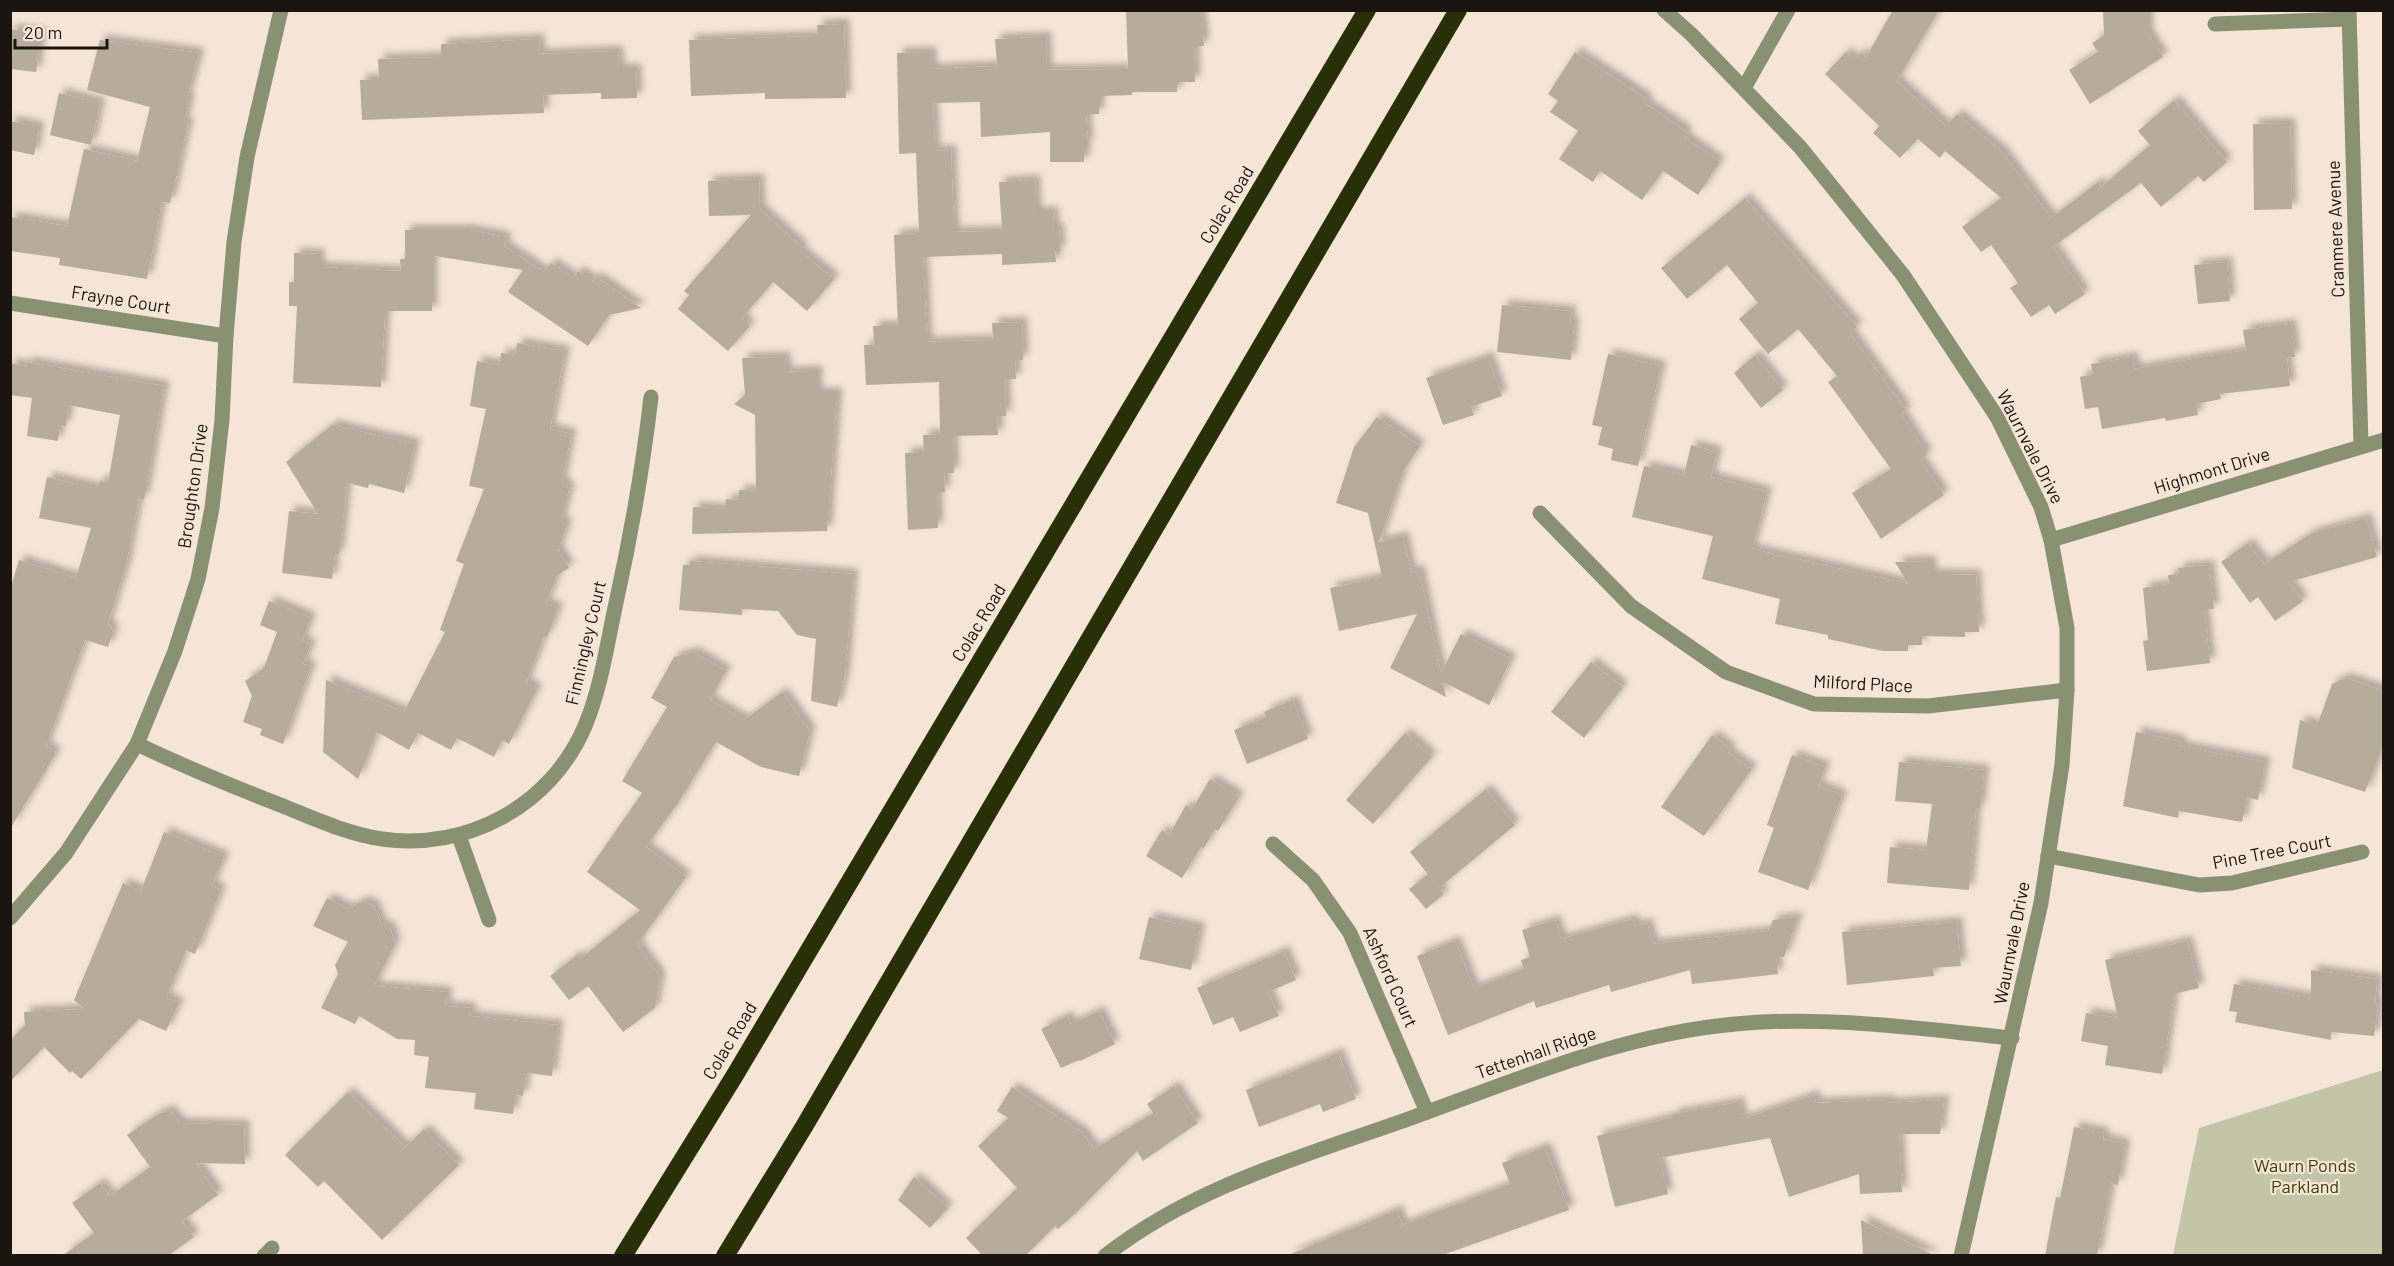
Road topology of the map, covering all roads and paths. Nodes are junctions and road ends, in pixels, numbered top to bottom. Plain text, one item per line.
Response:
1 (281, 10) edge
2 (1367, 10) edge
3 (1458, 10) edge
4 (1664, 10) edge
5 (1788, 10) edge
6 (2349, 15) edge
7 (2215, 24) dead end
8 (1744, 88) junction
9 (10, 303) edge
10 (226, 336) junction
11 (651, 397) dead end
12 (2384, 440) edge
13 (2361, 446) junction
14 (1540, 513) dead end
15 (2051, 540) junction
16 (2067, 690) junction
17 (137, 744) junction
18 (459, 836) junction
19 (1273, 844) dead end
20 (2362, 852) dead end
21 (2048, 856) junction
22 (10, 918) edge
23 (489, 920) dead end
24 (2012, 1038) junction
25 (1428, 1112) junction
26 (624, 1256) edge
27 (725, 1256) edge
28 (1105, 1256) edge
29 (1961, 1256) edge

1 - 10 street, Broughton Drive
2 - 26 highway, Colac Road
3 - 27 highway
4 - 8 street, Waurnvale Drive
5 - 8 street
6 - 7 street
6 - 13 street, Cranmere Avenue
8 - 15 street, Waurnvale Drive
9 - 10 street, Frayne Court
10 - 17 street, Broughton Drive
11 - 18 street, Finningley Court
12 - 13 street, Highmont Drive
13 - 15 street, Highmont Drive
14 - 16 street, Milford Place
15 - 16 street, Waurnvale Drive
16 - 21 street, Waurnvale Drive
17 - 18 street, Finningley Court
17 - 22 street, Broughton Drive
18 - 23 street
19 - 25 street, Ashford Court
20 - 21 street, Pine Tree Court
21 - 24 street, Waurnvale Drive
24 - 25 street, Tettenhall Ridge
24 - 29 street, Waurnvale Drive
25 - 28 street, Tettenhall Ridge

